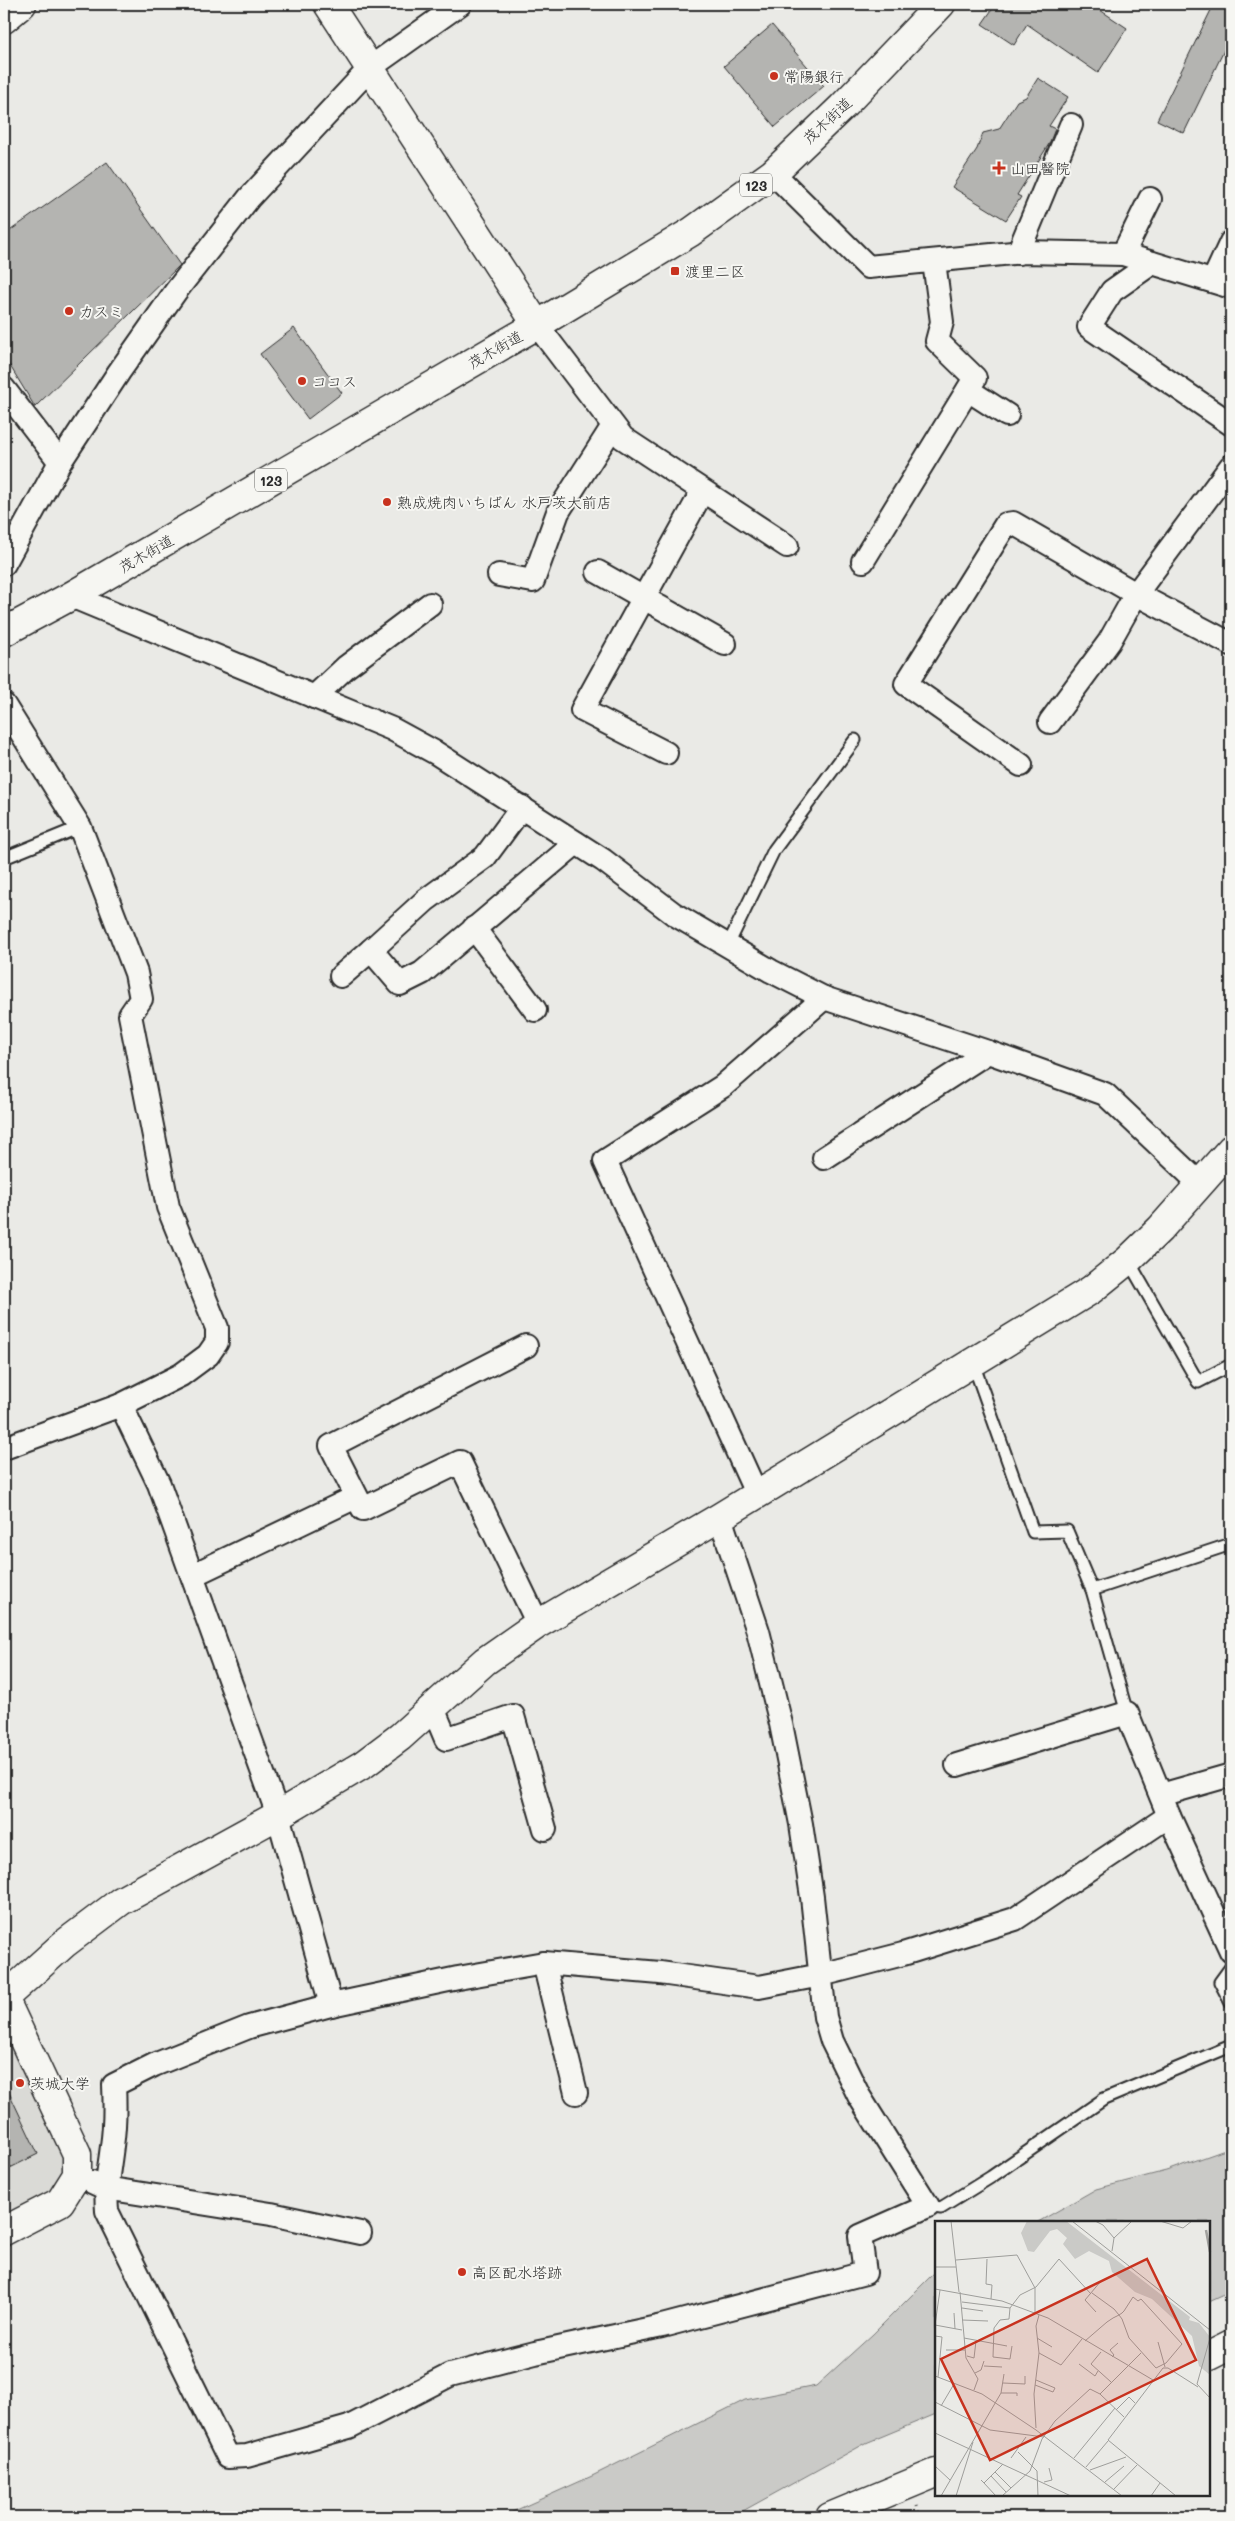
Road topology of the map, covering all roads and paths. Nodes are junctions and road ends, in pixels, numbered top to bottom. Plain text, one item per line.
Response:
1 (22, 4) edge
2 (328, 4) edge
3 (460, 4) edge
4 (935, 6) edge
5 (4, 19) edge
6 (371, 68) junction
7 (1071, 125) dead end
8 (773, 173) junction
9 (1150, 199) dead end
10 (1231, 242) edge
11 (1018, 253) junction
12 (1122, 254) junction
13 (934, 262) junction
14 (1152, 263) junction
15 (1222, 284) edge
16 (537, 324) junction
17 (4, 389) edge
18 (968, 390) junction
19 (1007, 415) dead end
20 (1231, 424) edge
21 (613, 426) junction
22 (60, 462) junction
23 (1231, 466) edge
24 (702, 492) junction
25 (787, 546) dead end
26 (862, 561) dead end
27 (4, 564) edge
28 (598, 572) dead end
29 (499, 576) dead end
30 (1136, 594) junction
31 (71, 596) junction
32 (643, 599) junction
33 (430, 604) dead end
34 (4, 632) edge
35 (725, 644) dead end
36 (1231, 644) edge
37 (314, 697) junction
38 (4, 705) edge
39 (1050, 722) dead end
40 (855, 740) dead end
41 (666, 753) dead end
42 (1021, 765) dead end
43 (522, 807) junction
44 (80, 827) junction
45 (576, 844) junction
46 (4, 858) edge
47 (474, 928) junction
48 (727, 947) junction
49 (371, 950) junction
50 (341, 976) dead end
51 (824, 998) junction
52 (535, 1010) dead end
53 (988, 1052) junction
54 (1231, 1149) edge
55 (824, 1158) dead end
56 (1199, 1184) junction
57 (1128, 1260) junction
58 (526, 1346) dead end
59 (973, 1363) junction
60 (1231, 1365) edge
61 (121, 1405) junction
62 (4, 1448) edge
63 (756, 1493) junction
64 (356, 1497) junction
65 (720, 1517) junction
66 (1231, 1544) edge
67 (193, 1575) junction
68 (1092, 1590) junction
69 (538, 1624) junction
70 (433, 1708) junction
71 (1127, 1713) junction
72 (957, 1765) dead end
73 (1231, 1775) edge
74 (1161, 1795) junction
75 (278, 1815) junction
76 (1169, 1816) junction
77 (545, 1830) dead end
78 (1231, 1951) edge
79 (544, 1964) junction
80 (1231, 1967) edge
81 (821, 1975) junction
82 (1231, 2003) edge
83 (331, 2006) junction
84 (1231, 2046) edge
85 (576, 2093) dead end
86 (77, 2175) junction
87 (105, 2188) junction
88 (928, 2206) junction
89 (4, 2231) edge
90 (360, 2233) dead end
91 (1231, 2345) edge
92 (1210, 2356) edge
93 (935, 2473) edge
94 (830, 2517) edge

1 - 5 main road
2 - 6 main road
3 - 6 street
4 - 8 main road, 茂木街道 / 123
6 - 16 main road
6 - 22 street
7 - 11 street
8 - 13 street
8 - 16 main road, 茂木街道 / 123
9 - 12 street
10 - 15 street
11 - 12 street
11 - 13 street
12 - 14 street
13 - 18 street
14 - 15 street
14 - 20 street
16 - 21 street
16 - 31 main road, 茂木街道 / 123
17 - 22 street
18 - 19 street
18 - 26 street
21 - 24 street
21 - 29 street
22 - 27 street
23 - 30 street
24 - 25 street
24 - 32 street
28 - 32 street
30 - 36 street
30 - 39 street
30 - 42 street
31 - 34 main road, 茂木街道 / 123
31 - 37 street
32 - 35 street
32 - 41 street
33 - 37 street
37 - 43 street
38 - 44 street
40 - 48 lane
43 - 45 street
43 - 49 street
44 - 46 lane
44 - 61 street
45 - 47 street
45 - 48 street
47 - 49 street
47 - 52 street
48 - 51 street
49 - 50 street
51 - 53 street
51 - 63 street
53 - 55 street
53 - 56 street
54 - 56 main road
56 - 57 main road
57 - 59 main road
57 - 60 lane
58 - 64 street
59 - 63 main road
59 - 68 lane
61 - 62 street
61 - 67 street
63 - 65 main road
64 - 67 street
64 - 69 street
65 - 69 main road
65 - 81 street
66 - 68 lane
67 - 75 street
68 - 71 lane
69 - 70 main road
70 - 75 main road
70 - 77 street
71 - 72 street
71 - 74 street
73 - 74 street
74 - 76 street
75 - 83 street
75 - 86 main road
76 - 78 street
76 - 81 street
79 - 81 street
79 - 83 street
79 - 85 street
80 - 82 lane
81 - 88 street
83 - 87 street
84 - 88 lane
86 - 87 street
86 - 89 main road
87 - 88 street
87 - 90 street
91 - 92 main road
93 - 94 main road

